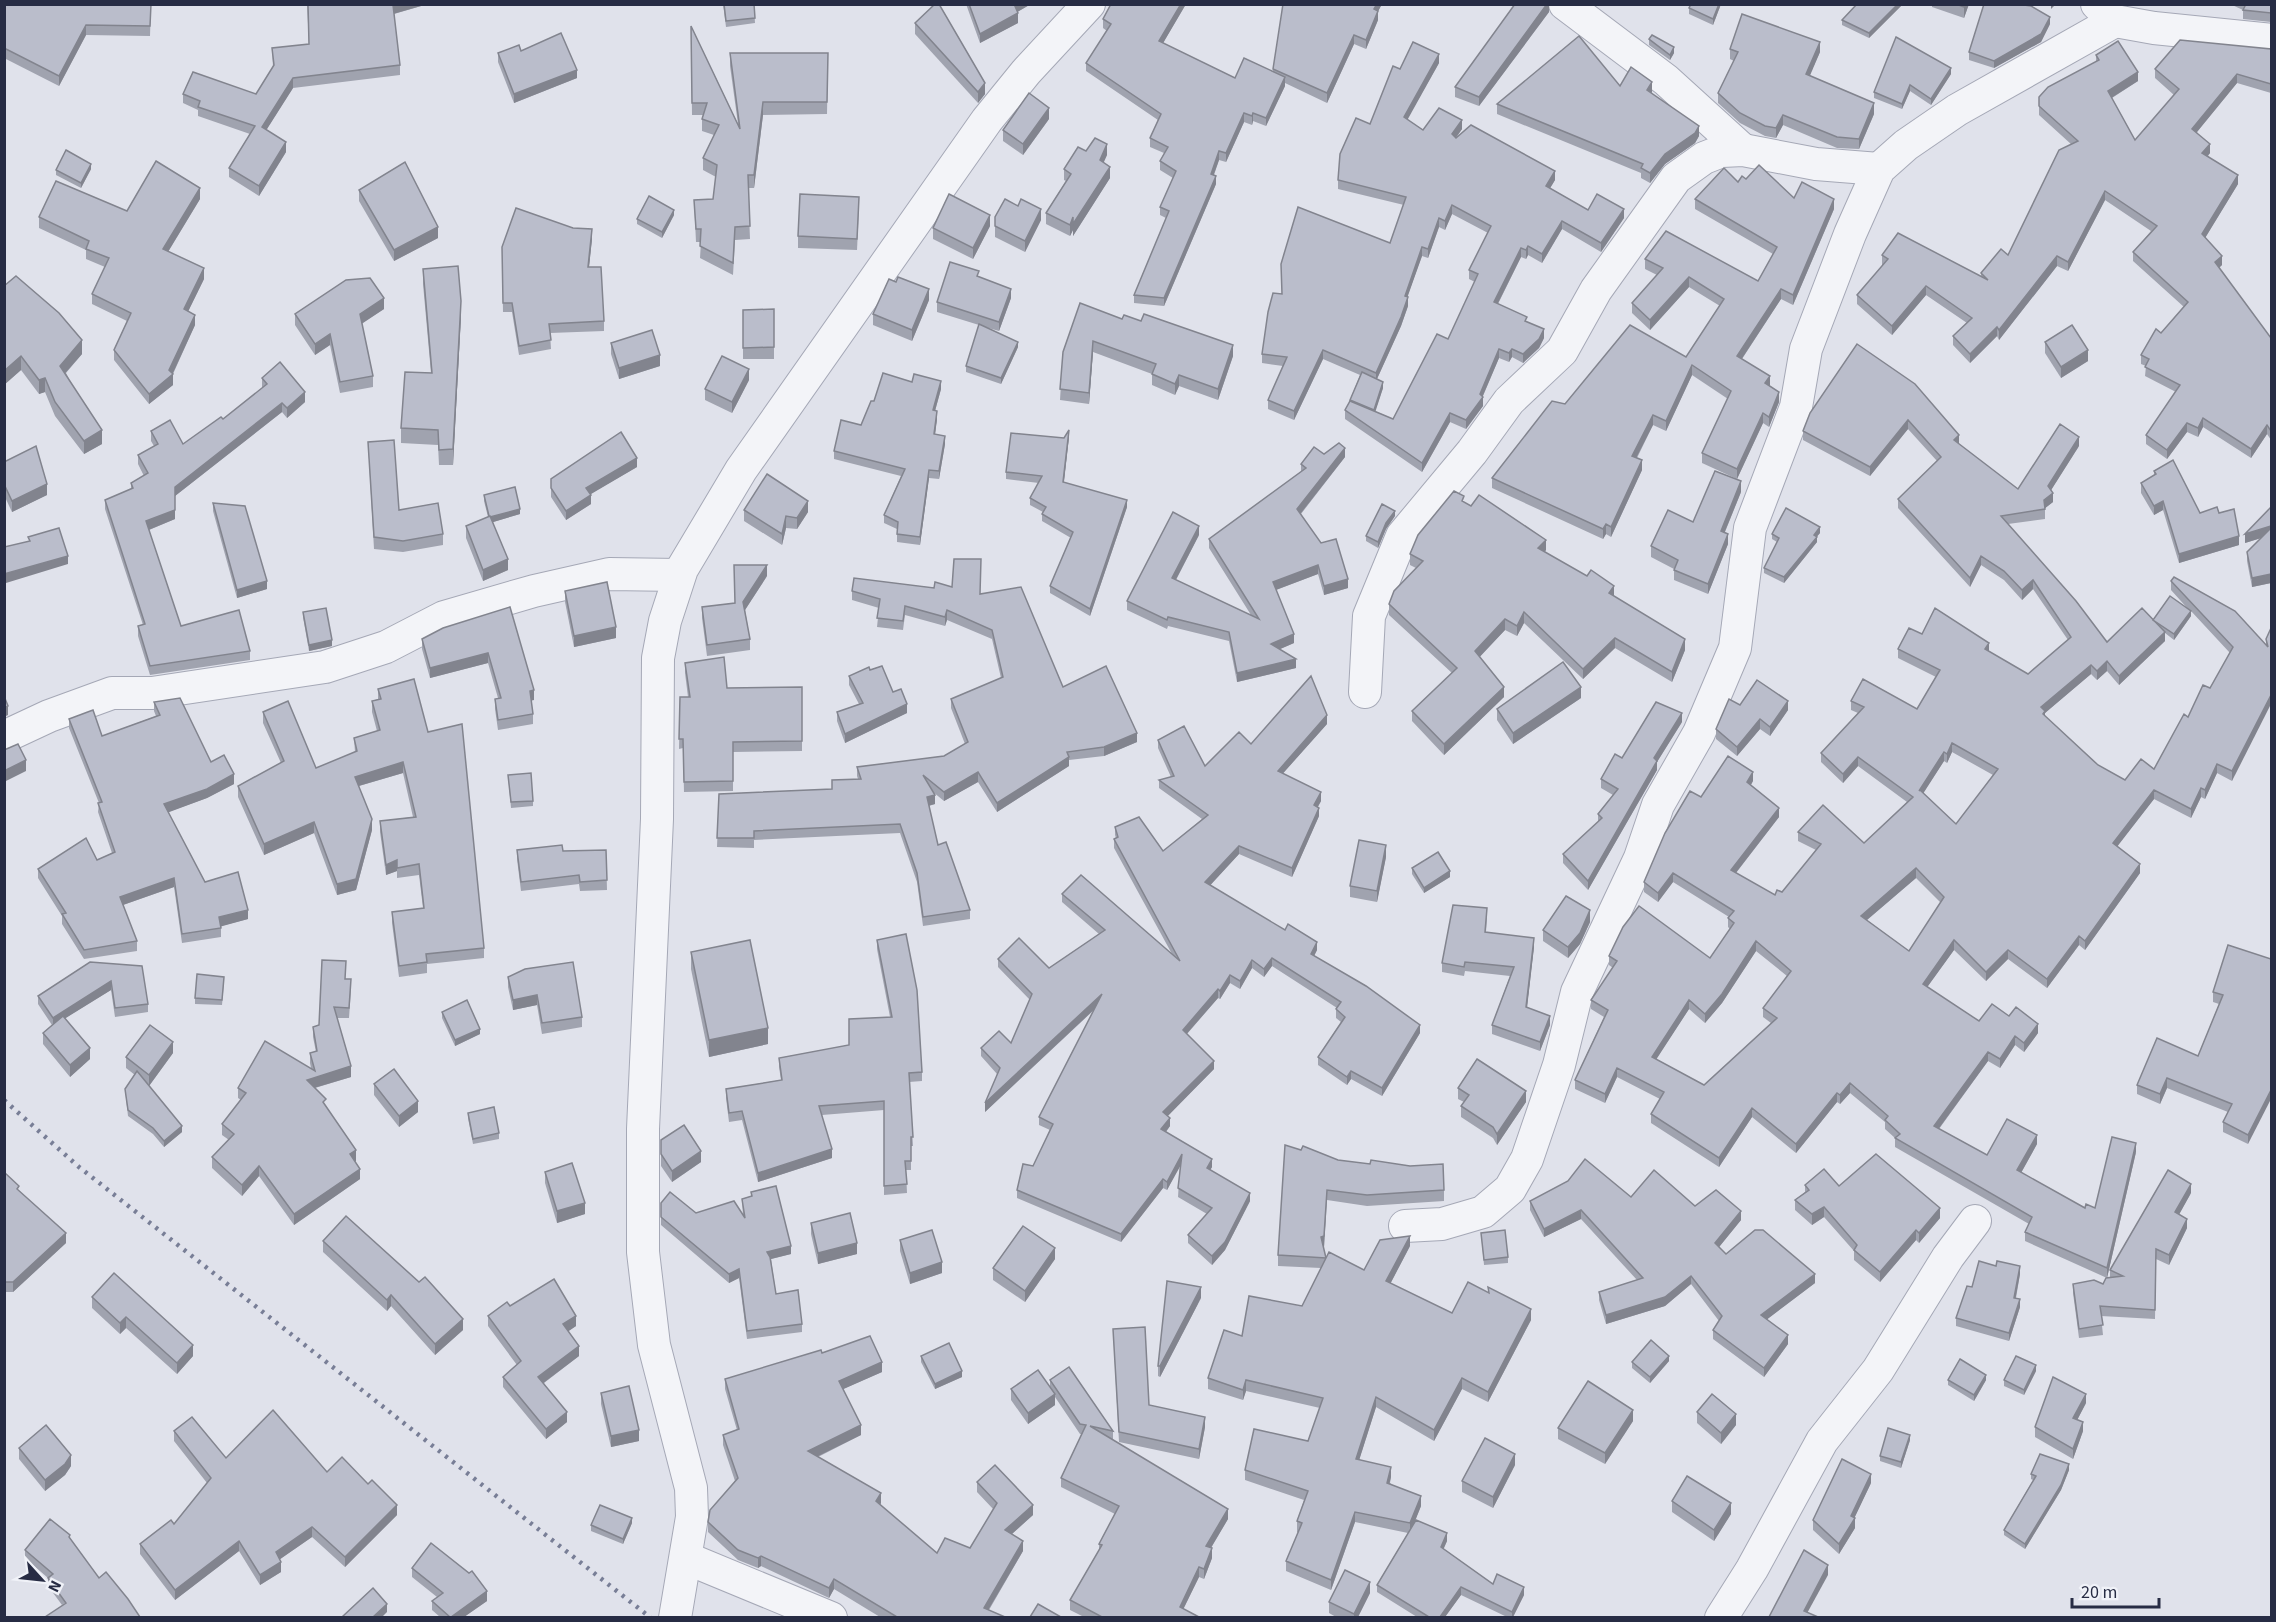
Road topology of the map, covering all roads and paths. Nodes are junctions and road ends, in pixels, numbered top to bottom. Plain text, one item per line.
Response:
1 (1089, 4) edge
2 (1565, 4) edge
3 (2106, 13) edge
4 (2271, 40) edge
5 (1743, 150) junction
6 (1880, 169) junction
7 (679, 575) junction
8 (1365, 692) dead end
9 (4, 737) edge
10 (1976, 1221) dead end
11 (1406, 1226) dead end
12 (686, 1558) junction
13 (675, 1617) edge
14 (831, 1617) edge
15 (1721, 1617) edge

1 - 7 street
2 - 5 street
3 - 4 street
3 - 6 street
5 - 6 street
5 - 8 street
6 - 11 street
7 - 9 street
7 - 12 street
10 - 15 street
12 - 13 street
12 - 14 street

